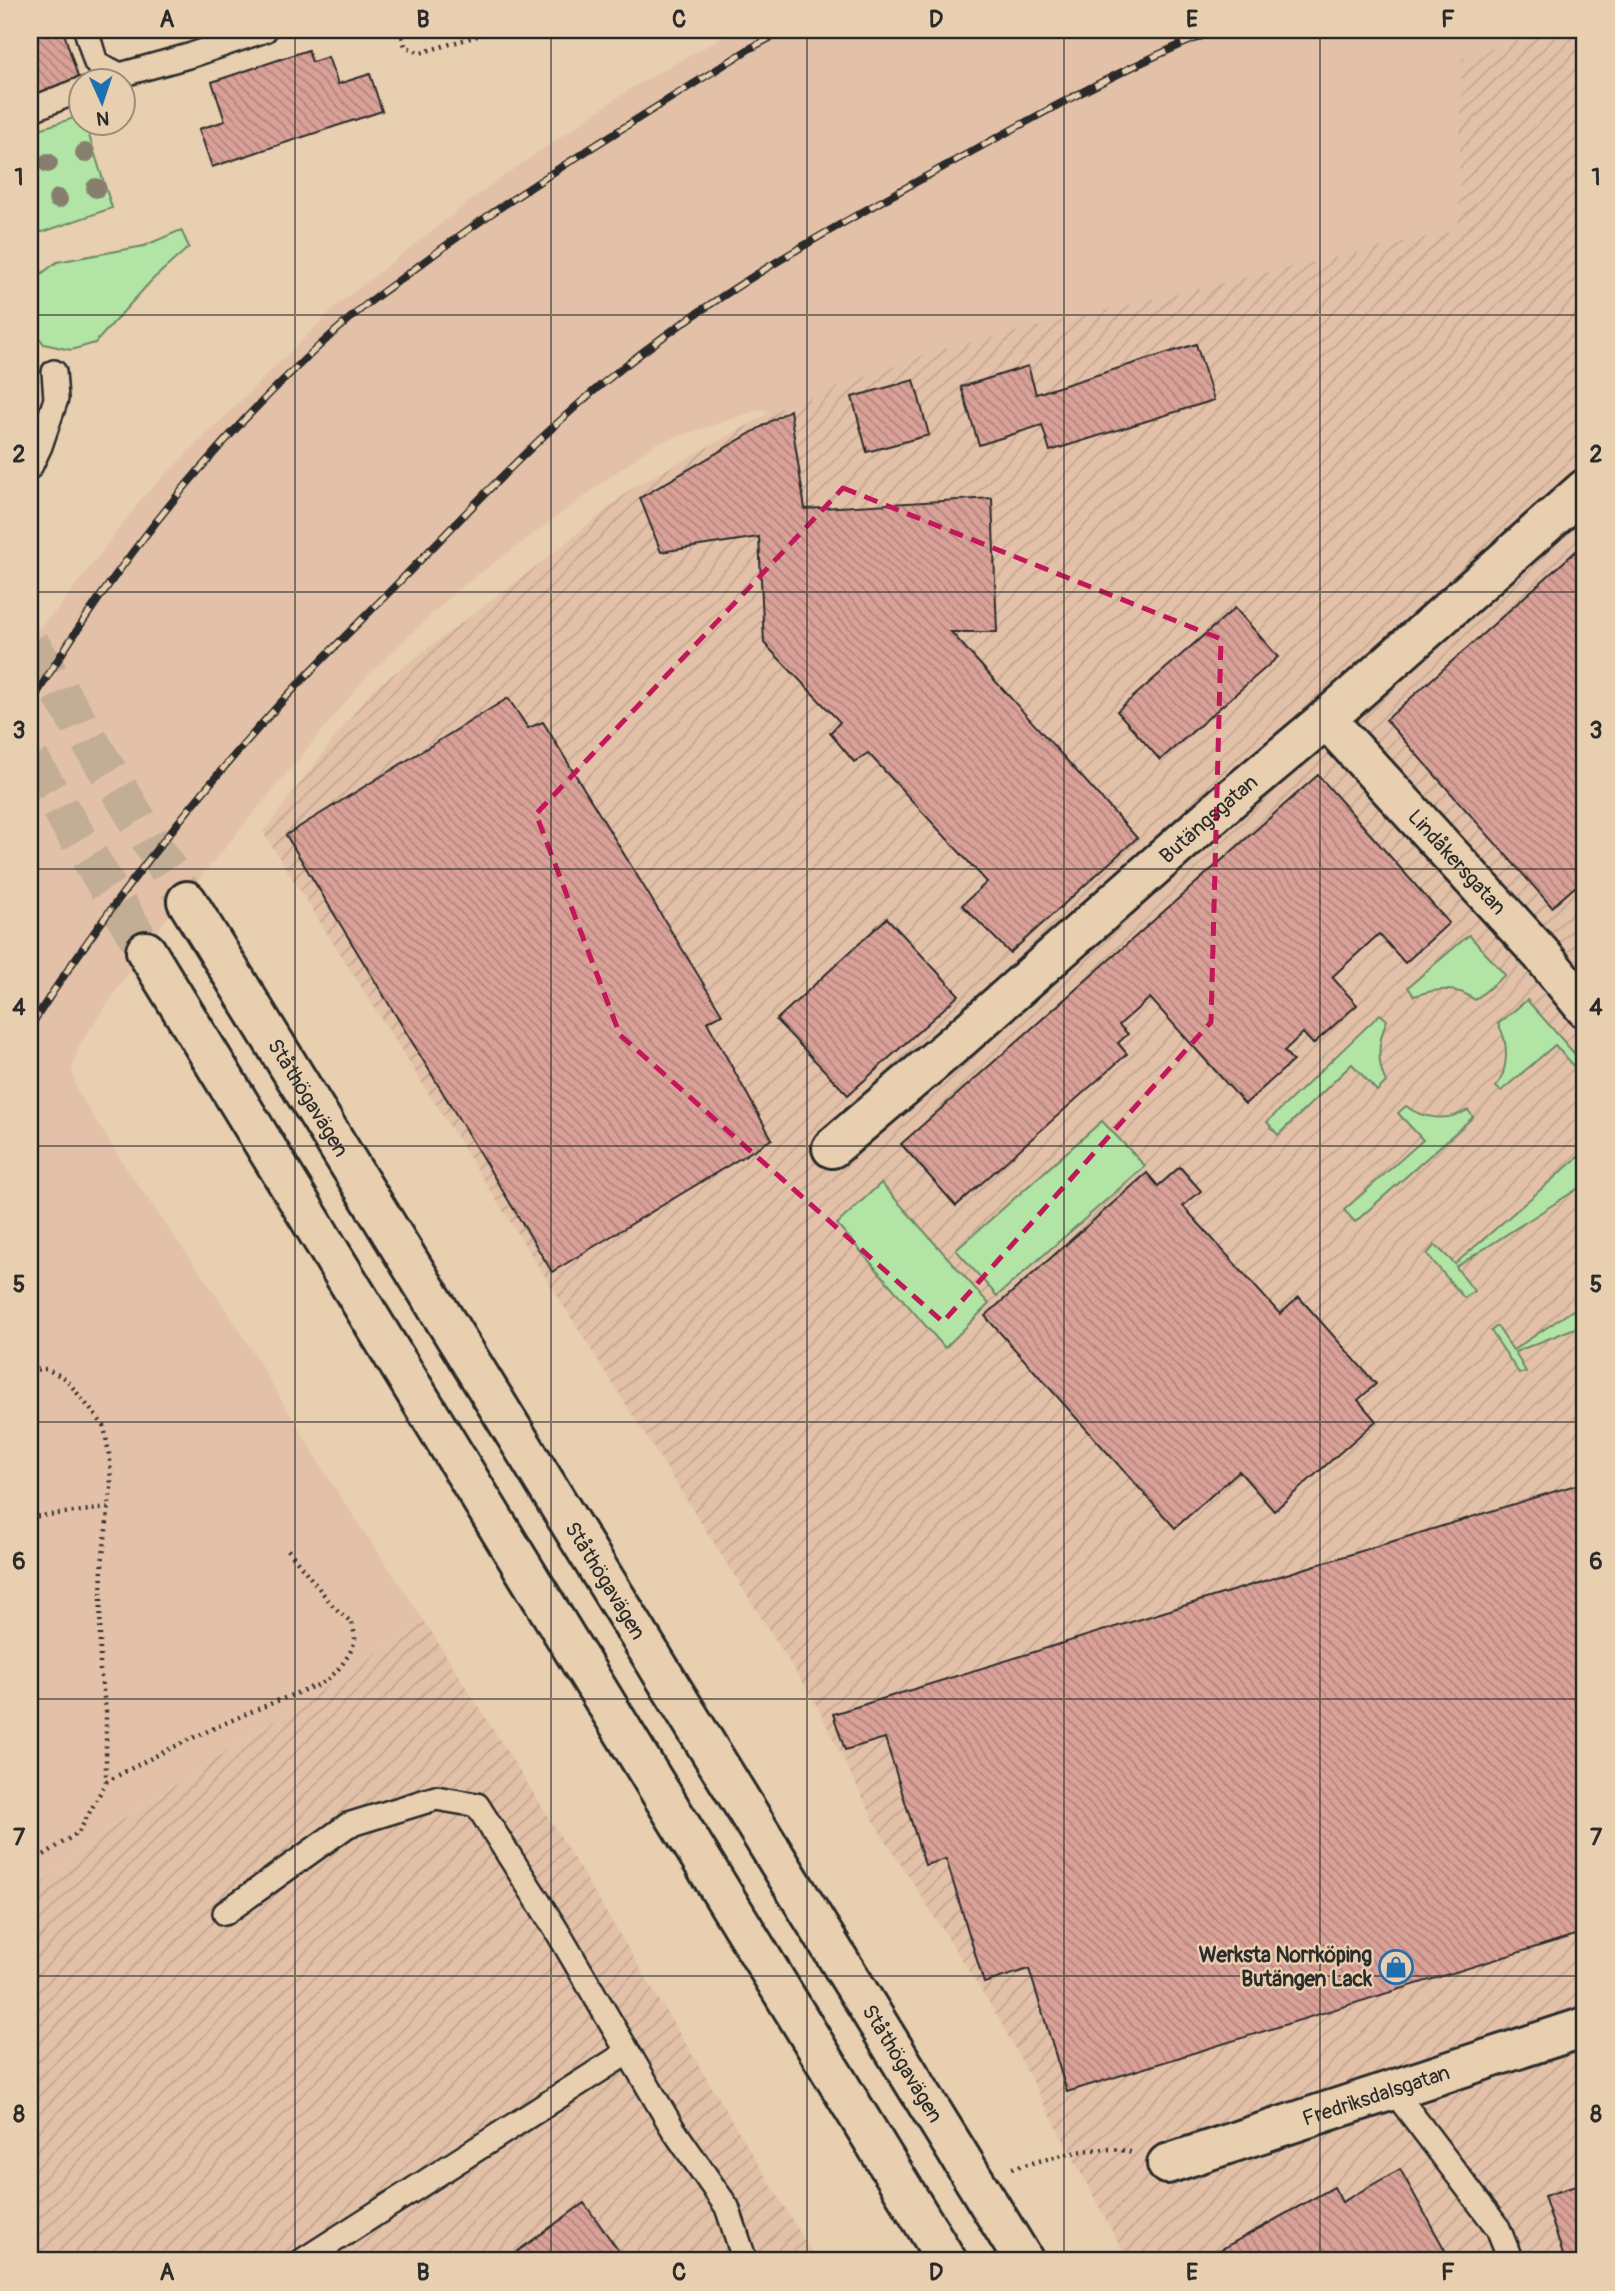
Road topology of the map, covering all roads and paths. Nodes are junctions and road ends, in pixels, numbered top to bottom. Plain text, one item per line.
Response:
1 (86, 30) edge
2 (265, 30) edge
3 (400, 30) edge
4 (497, 30) edge
5 (100, 66) edge
6 (136, 71) edge
7 (66, 96) edge
8 (30, 110) edge
9 (54, 372) dead end
10 (30, 467) edge
11 (1585, 489) edge
12 (1326, 719) junction
13 (187, 901) tunnel mouth
14 (146, 951) tunnel mouth
15 (1585, 1008) edge
16 (832, 1148) dead end
17 (30, 1370) edge
18 (108, 1508) junction
19 (30, 1517) edge
20 (285, 1546) dead end
21 (106, 1782) junction
22 (30, 1864) edge
23 (225, 1913) dead end
24 (1585, 2027) edge
25 (628, 2052) junction
26 (1393, 2090) junction
27 (1167, 2164) joint
28 (1005, 2170) dead end
29 (302, 2261) edge
30 (745, 2261) edge
31 (947, 2261) edge
32 (1024, 2261) edge
33 (1511, 2261) edge

1 - 5 lane
2 - 6 lane
3 - 4 path
7 - 8 lane
9 - 10 lane
11 - 12 main road, Butängsgatan
12 - 15 main road, Lindåkersgatan
12 - 16 main road, Butängsgatan
13 - 32 main road, Ståthögavägen
14 - 31 main road
17 - 18 path
18 - 19 path
18 - 21 path
20 - 21 path
21 - 22 path
23 - 25 lane
24 - 26 main road, Fredriksdalsgatan
25 - 29 lane
25 - 30 lane
26 - 27 main road, Fredriksdalsgatan
26 - 33 lane
27 - 28 path

